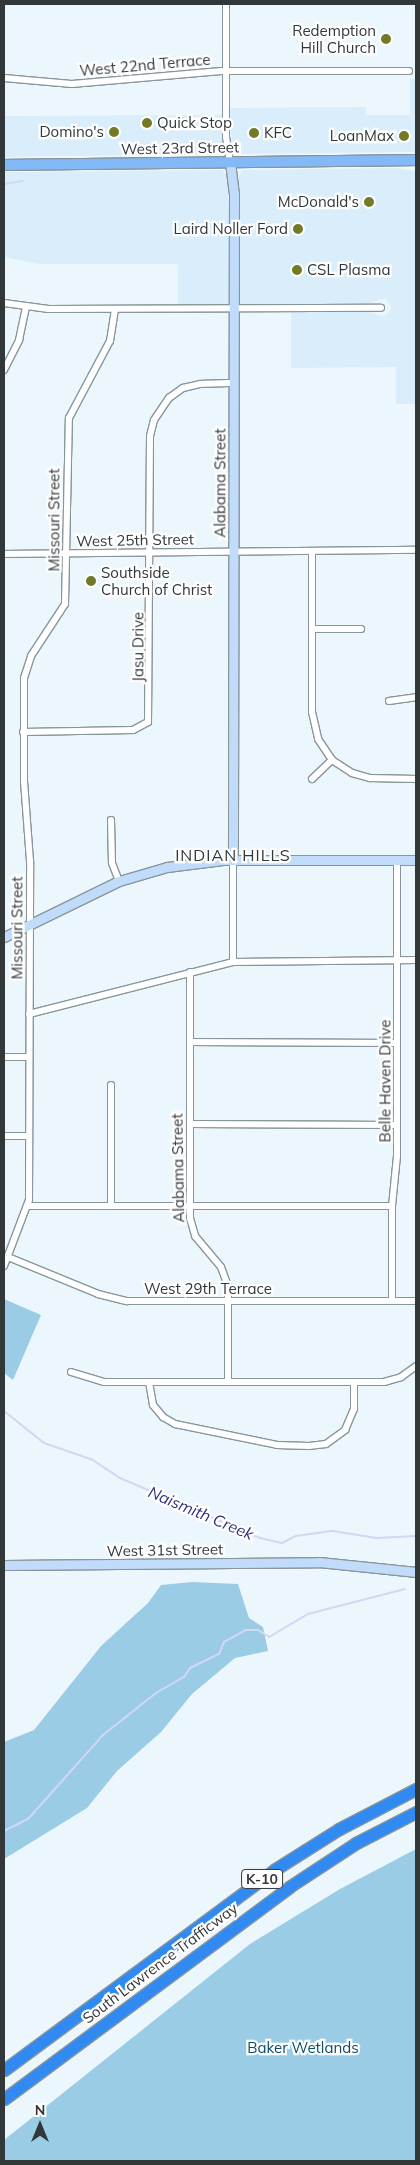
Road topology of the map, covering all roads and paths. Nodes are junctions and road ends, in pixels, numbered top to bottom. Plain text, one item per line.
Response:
1 (226, 4) edge
2 (226, 72) junction
3 (409, 72) dead end
4 (4, 78) edge
5 (416, 160) edge
6 (230, 162) junction
7 (4, 165) edge
8 (4, 303) edge
9 (26, 308) junction
10 (382, 308) dead end
11 (115, 309) junction
12 (234, 309) junction
13 (4, 370) edge
14 (234, 383) junction
15 (416, 550) edge
16 (312, 551) junction
17 (234, 552) junction
18 (150, 553) junction
19 (4, 554) edge
20 (67, 554) junction
21 (312, 629) junction
22 (361, 629) dead end
23 (416, 698) edge
24 (389, 702) dead end
25 (23, 732) junction
26 (332, 760) junction
27 (312, 779) dead end
28 (416, 779) edge
29 (111, 820) dead end
30 (233, 860) junction
31 (397, 860) junction
32 (416, 860) edge
33 (119, 880) junction
34 (30, 924) junction
35 (4, 937) edge
36 (397, 960) junction
37 (416, 960) edge
38 (233, 962) junction
39 (190, 972) junction
40 (29, 1014) junction
41 (190, 1042) junction
42 (397, 1043) junction
43 (4, 1057) edge
44 (29, 1057) junction
45 (111, 1085) dead end
46 (190, 1124) junction
47 (397, 1125) junction
48 (4, 1136) edge
49 (29, 1136) junction
50 (28, 1206) junction
51 (111, 1206) junction
52 (190, 1206) junction
53 (392, 1206) junction
54 (8, 1256) junction
55 (4, 1266) edge
56 (228, 1301) junction
57 (392, 1301) junction
58 (416, 1301) edge
59 (416, 1366) edge
60 (71, 1372) dead end
61 (149, 1382) junction
62 (228, 1382) junction
63 (354, 1382) junction
64 (4, 1565) edge
65 (416, 1572) edge
66 (416, 1789) edge
67 (416, 1812) edge
68 (4, 2070) edge
69 (4, 2099) edge

1 - 2 street, Alabama Street
2 - 3 street, West 22nd Terrace
2 - 4 street, West 22nd Terrace
2 - 6 street, Alabama Street
5 - 6 main road, West 23rd Street
6 - 7 main road, West 23rd Street
6 - 12 street, Alabama Street
8 - 9 street
9 - 11 street
9 - 13 street
10 - 12 street
11 - 12 street
11 - 20 street, Missouri Street
12 - 14 street, Alabama Street
14 - 17 street, Alabama Street
14 - 18 street, Jasu Drive
15 - 16 street, West 25th Street
16 - 17 street, West 25th Street
16 - 21 street
17 - 18 street, West 25th Street
17 - 30 street, Alabama Street
18 - 20 street, West 25th Street
18 - 25 street, Jasu Drive
19 - 20 street, West 25th Street
20 - 25 street, Missouri Street
21 - 22 street
21 - 26 street
23 - 24 street
25 - 34 street, Missouri Street
26 - 27 street
26 - 28 street
29 - 33 street
30 - 31 street
30 - 33 street
30 - 38 street, Alabama Street
31 - 32 street
31 - 36 street, Belle Haven Drive
33 - 34 street
34 - 35 street
34 - 40 street, Missouri Street
36 - 37 street
36 - 38 street
36 - 42 street, Belle Haven Drive
38 - 39 street
39 - 40 street
39 - 41 street, Alabama Street
40 - 44 street, Missouri Street
41 - 42 street
41 - 46 street, Alabama Street
42 - 47 street, Belle Haven Drive
43 - 44 street
44 - 49 street, Missouri Street
45 - 51 street
46 - 47 street
46 - 52 street, Alabama Street
47 - 53 street, Belle Haven Drive
48 - 49 street
49 - 50 street, Missouri Street
50 - 51 street
50 - 54 street, Missouri Street
51 - 52 street
52 - 53 street
52 - 56 street, Alabama Street
53 - 57 street, Belle Haven Drive
54 - 55 street, Missouri Street
54 - 56 street, West 29th Terrace
56 - 57 street, West 29th Terrace
56 - 62 street, Alabama Street
57 - 58 street, West 29th Terrace
59 - 63 street
60 - 61 street
61 - 62 street
61 - 63 street
62 - 63 street
64 - 65 street, West 31st Street
66 - 68 highway, South Lawrence Trafficway / K-10
67 - 69 highway, South Lawrence Trafficway / K-10

